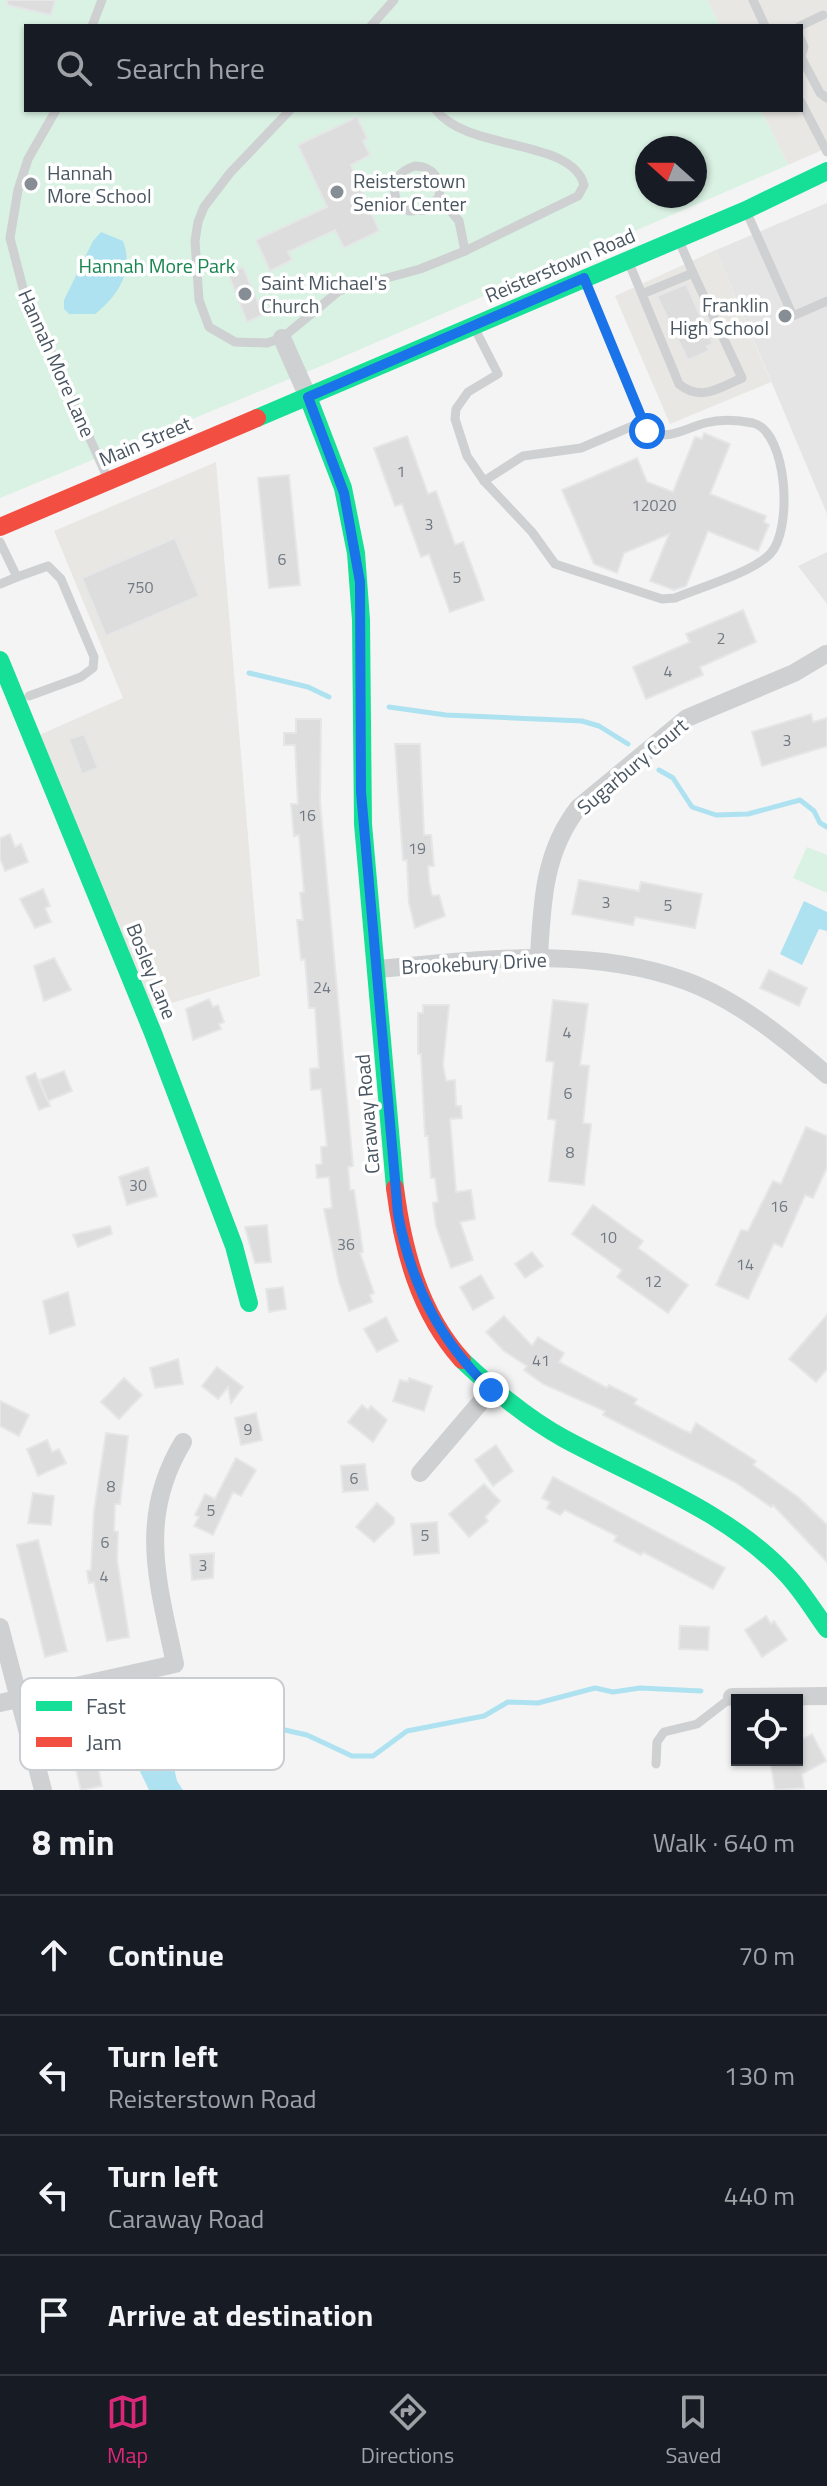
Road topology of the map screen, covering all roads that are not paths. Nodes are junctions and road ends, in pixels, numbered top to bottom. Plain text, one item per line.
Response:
1 (102, 0) edge
2 (394, 0) edge
3 (753, 0) edge
4 (826, 17) edge
5 (93, 24) edge
6 (373, 24) edge
7 (764, 24) edge
8 (803, 25) edge
9 (804, 50) edge
10 (827, 98) edge
11 (803, 106) edge
12 (55, 112) edge
13 (288, 112) edge
14 (439, 112) edge
15 (827, 152) edge
16 (827, 171) edge
17 (439, 197) junction
18 (746, 210) junction
19 (5, 236) edge
20 (678, 238) junction
21 (465, 251) junction
22 (627, 260) junction
23 (693, 273) junction
24 (584, 278) junction
25 (642, 294) junction
26 (827, 301) edge
27 (474, 326) junction
28 (282, 338) junction
29 (308, 397) junction
30 (642, 422) junction
31 (109, 480) junction
32 (484, 481) junction
33 (0, 527) edge
34 (0, 542) edge
35 (17, 577) junction
36 (0, 584) edge
37 (826, 654) edge
38 (0, 660) edge
39 (29, 696) dead end
40 (539, 956) junction
41 (377, 969) junction
42 (827, 1075) edge
43 (249, 1303) dead end
44 (491, 1390) junction
45 (183, 1442) dead end
46 (420, 1473) dead end
47 (0, 1627) edge
48 (827, 1629) edge
49 (112, 1678) edge
50 (803, 1696) edge
51 (827, 1696) edge
52 (731, 1698) edge
53 (9, 1701) edge
54 (20, 1730) edge
55 (656, 1764) dead end
56 (35, 1770) edge
57 (43, 1790) edge

1 - 5 lane
2 - 6 lane
3 - 7 lane
4 - 8 lane
9 - 10 lane
11 - 15 lane
12 - 19 lane, Hannah More Lane
13 - 28 lane
14 - 21 lane
16 - 18 street, Reisterstown Road
17 - 17 lane
17 - 21 lane
18 - 20 street, Reisterstown Road
18 - 26 lane
19 - 31 lane, Hannah More Lane
20 - 22 street, Reisterstown Road
20 - 23 lane
21 - 28 lane
22 - 24 street, Reisterstown Road
22 - 25 lane
23 - 25 lane
23 - 25 lane
24 - 27 street, Reisterstown Road
24 - 30 lane
27 - 29 street, Reisterstown Road
27 - 32 lane
28 - 29 street
29 - 31 street, Main Street
29 - 41 street, Caraway Road
30 - 32 lane
30 - 32 lane
31 - 33 street, Main Street
34 - 35 lane
35 - 36 lane
35 - 39 lane
37 - 40 street, Sugarbury Court
38 - 43 street, Bosley Lane
40 - 41 street, Brookebury Drive
40 - 42 street, Brookebury Drive
41 - 44 street, Caraway Road
44 - 46 street
44 - 48 street, Caraway Road
45 - 49 street
47 - 53 street
50 - 51 street
52 - 55 lane
53 - 54 street
56 - 57 street

